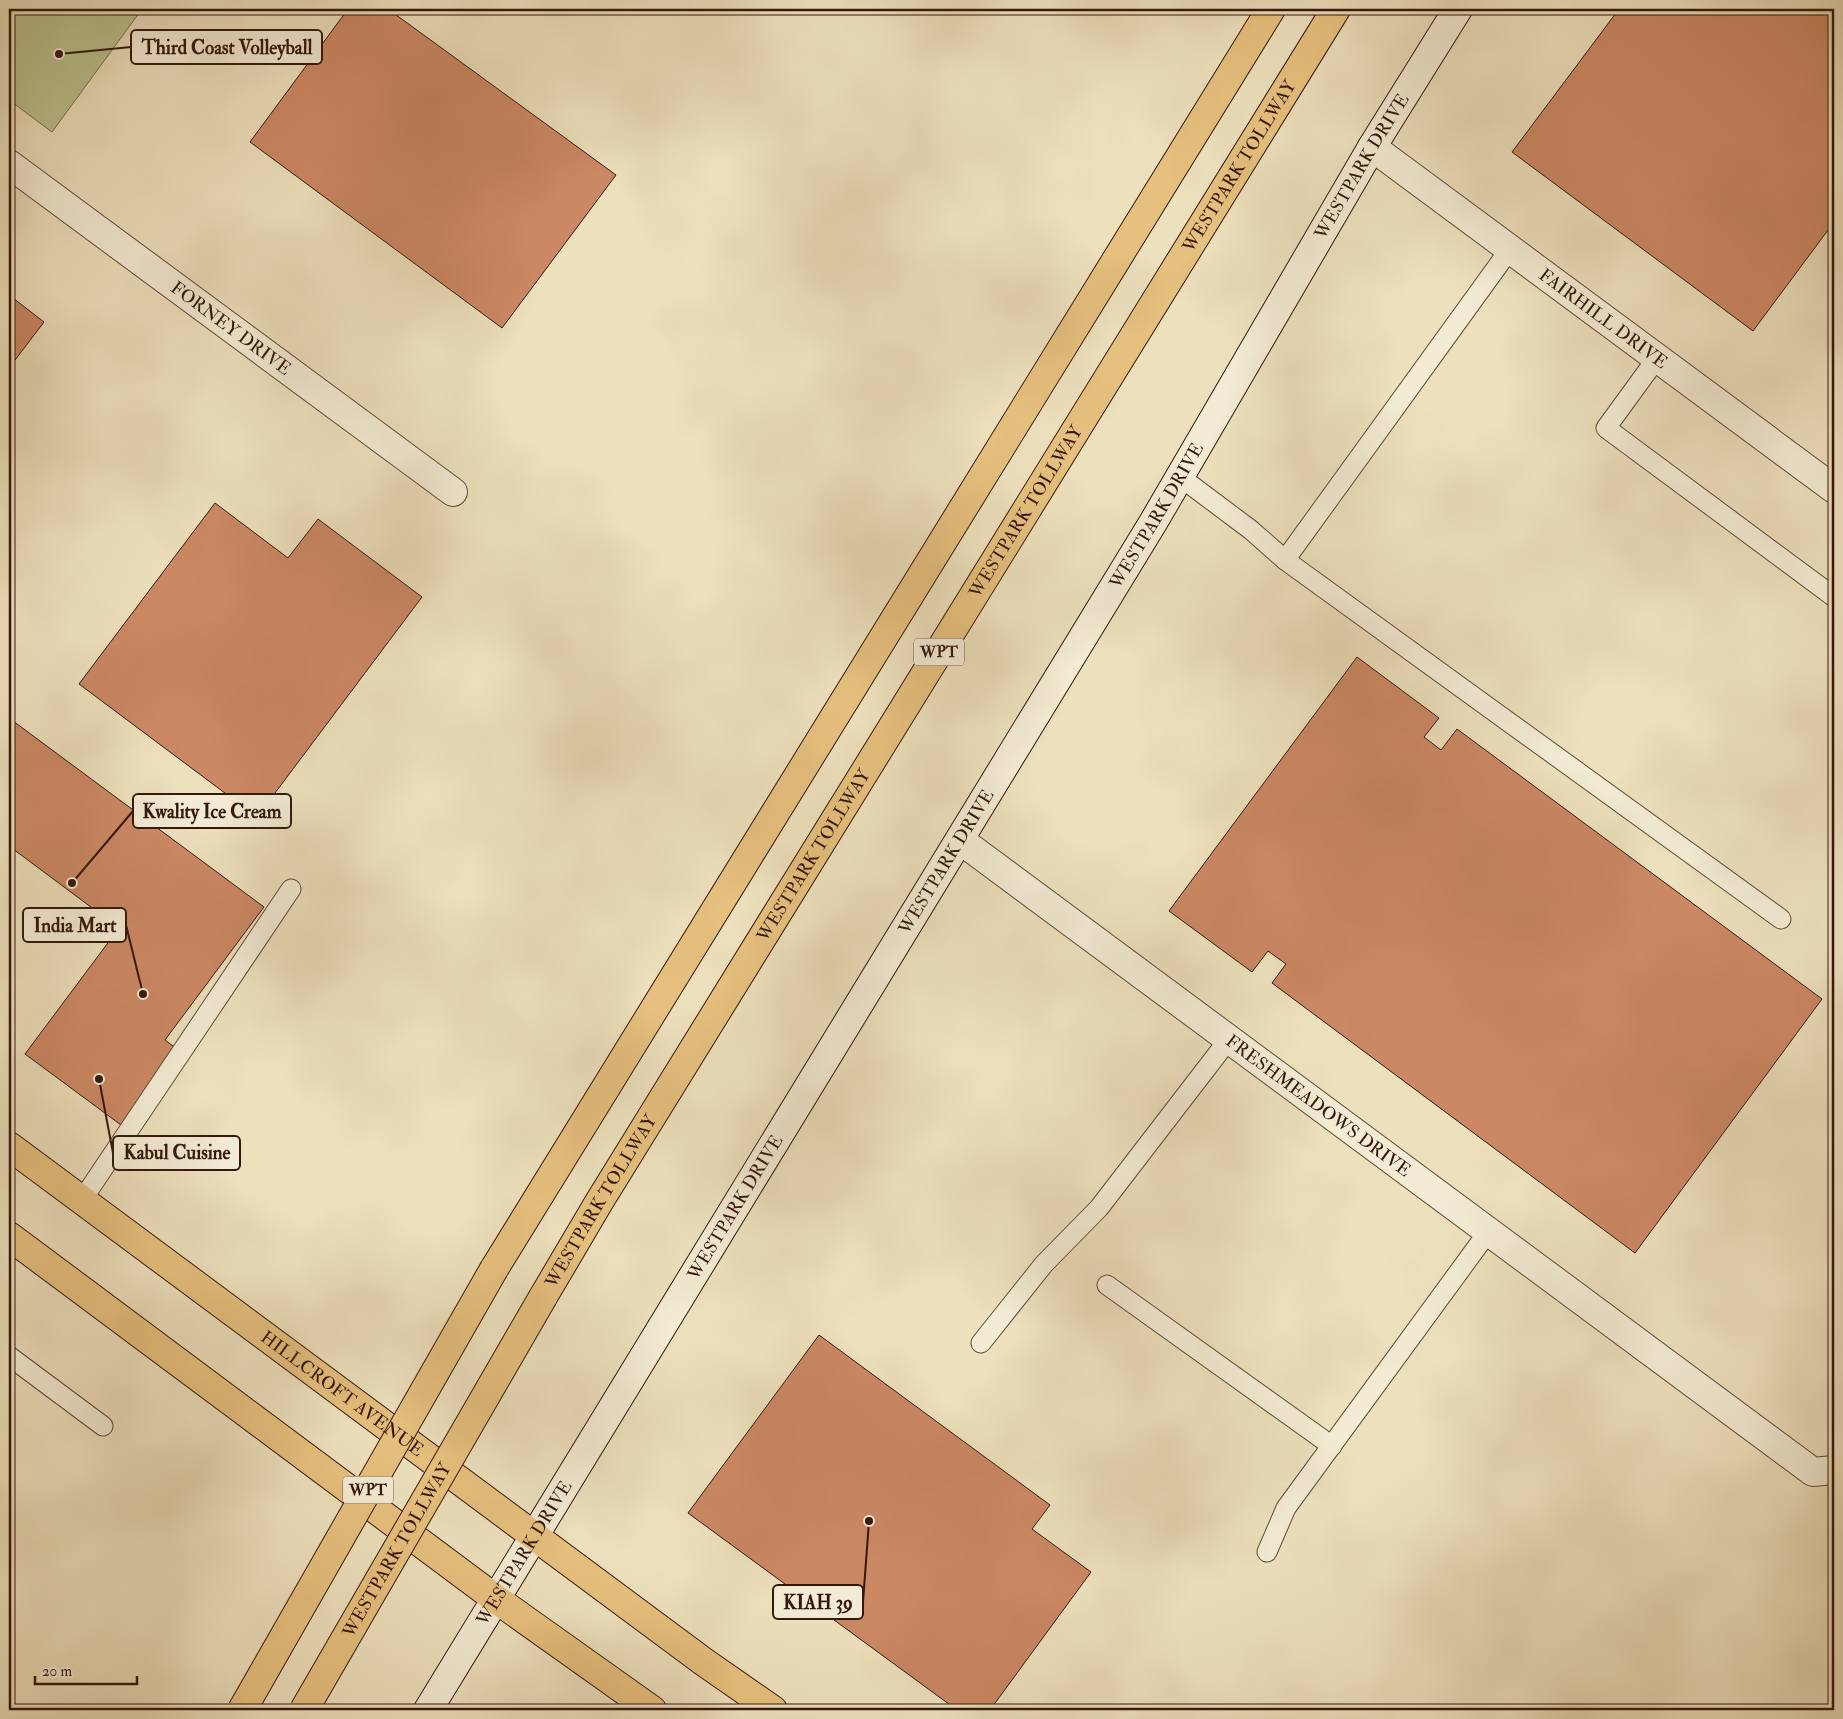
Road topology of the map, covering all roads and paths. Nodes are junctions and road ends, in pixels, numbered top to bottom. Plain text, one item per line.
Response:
1 (1272, 9) edge
2 (1336, 9) edge
3 (1458, 9) edge
4 (1372, 147) junction
5 (9, 164) edge
6 (1510, 249) junction
7 (1657, 358) junction
8 (1180, 476) junction
9 (1834, 489) edge
10 (453, 492) dead end
11 (1285, 560) junction
12 (1834, 597) edge
13 (960, 840) junction
14 (291, 889) dead end
15 (1781, 919) dead end
16 (1229, 1039) junction
17 (9, 1146) edge
18 (82, 1200) junction
19 (1488, 1232) junction
20 (9, 1236) edge
21 (1107, 1285) dead end
22 (981, 1343) dead end
23 (9, 1356) edge
24 (103, 1426) dead end
25 (1332, 1446) junction
26 (1834, 1470) edge
27 (534, 1536) junction
28 (1267, 1552) dead end
29 (496, 1599) junction
30 (242, 1710) edge
31 (304, 1710) edge
32 (428, 1710) edge
33 (652, 1710) edge
34 (773, 1710) edge

1 - 30 main road, WPT, bridge
2 - 31 main road, WESTPARK TOLLWAY / WPT, bridge
3 - 4 street, WESTPARK DRIVE
4 - 6 street, FAIRHILL DRIVE
4 - 8 street, WESTPARK DRIVE
5 - 10 street, FORNEY DRIVE
6 - 7 street, FAIRHILL DRIVE
6 - 11 lane
7 - 9 street, FAIRHILL DRIVE
7 - 12 lane
8 - 11 lane
8 - 13 street, WESTPARK DRIVE
11 - 15 lane
13 - 16 street, FRESHMEADOWS DRIVE
13 - 27 street, WESTPARK DRIVE
14 - 18 lane
16 - 19 street, FRESHMEADOWS DRIVE
16 - 22 lane
17 - 18 main road, HILLCROFT AVENUE
18 - 27 main road, HILLCROFT AVENUE
19 - 25 lane
19 - 26 street, FRESHMEADOWS DRIVE
20 - 29 main road
21 - 25 lane
23 - 24 lane
25 - 28 lane
27 - 29 street, WESTPARK DRIVE
27 - 34 main road, HILLCROFT AVENUE
29 - 32 street, WESTPARK DRIVE
29 - 33 main road

